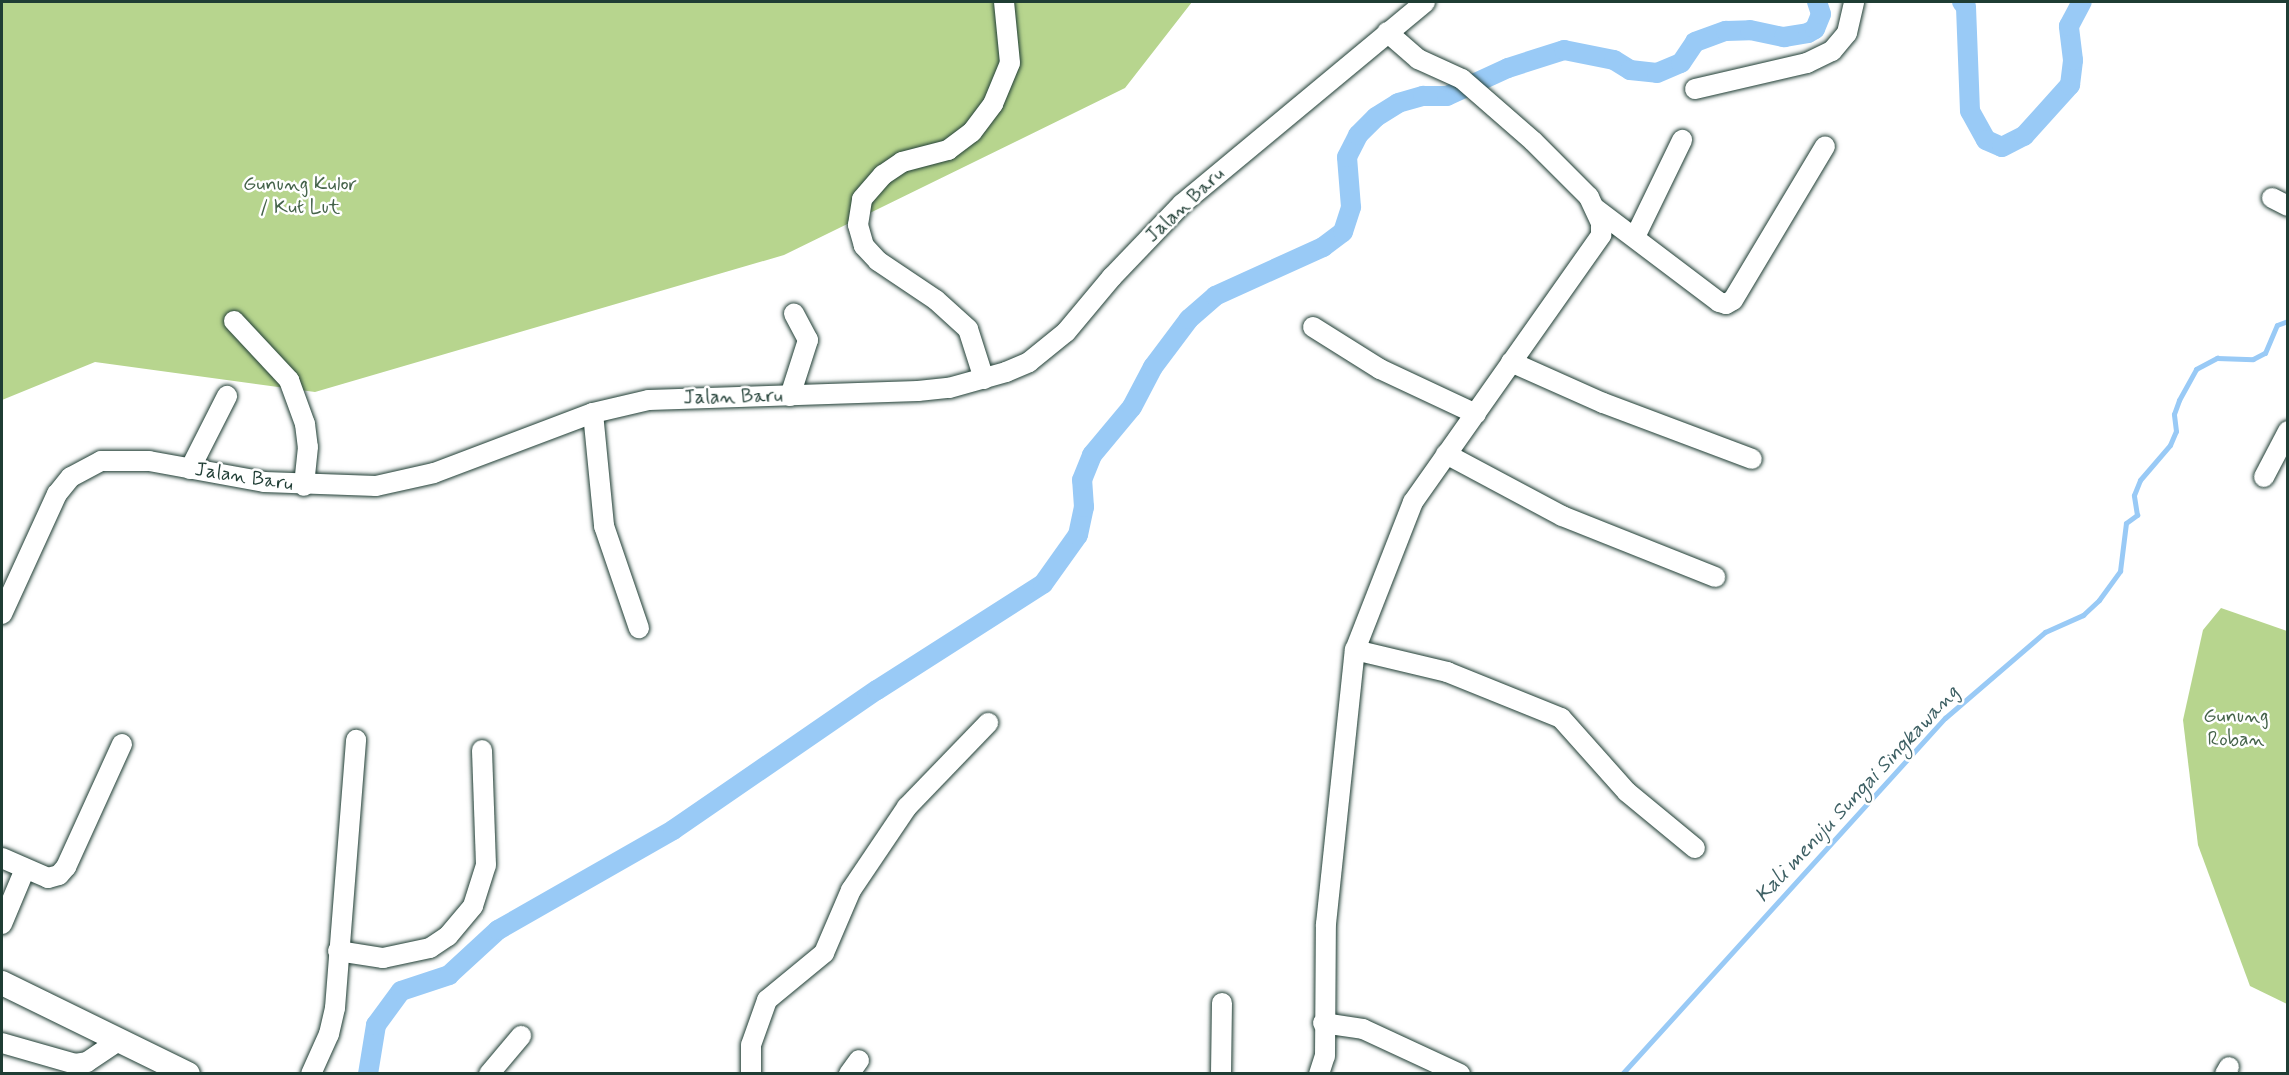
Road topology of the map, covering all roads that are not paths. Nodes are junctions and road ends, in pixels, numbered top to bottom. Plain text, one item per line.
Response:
1 (1004, 2) edge
2 (1425, 2) edge
3 (1854, 2) edge
4 (1387, 33) junction
5 (1695, 89) dead end
6 (1682, 140) dead end
7 (1825, 146) dead end
8 (1596, 209) junction
9 (1635, 237) junction
10 (794, 314) dead end
11 (234, 321) dead end
12 (1313, 327) dead end
13 (1511, 362) junction
14 (984, 379) junction
15 (228, 396) dead end
16 (790, 396) junction
17 (593, 413) junction
18 (1476, 414) junction
19 (2288, 430) edge
20 (1446, 454) junction
21 (1752, 459) dead end
22 (190, 469) junction
23 (2264, 477) dead end
24 (304, 486) junction
25 (1715, 577) dead end
26 (2, 614) edge
27 (639, 628) dead end
28 (1355, 650) junction
29 (988, 723) dead end
30 (356, 740) dead end
31 (122, 744) dead end
32 (482, 750) dead end
33 (1695, 848) dead end
34 (2, 858) edge
35 (25, 869) junction
36 (2, 924) edge
37 (338, 951) junction
38 (2, 983) edge
39 (1222, 1003) dead end
40 (1323, 1023) junction
41 (521, 1036) dead end
42 (120, 1040) junction
43 (2, 1043) edge
44 (188, 1074) edge
45 (311, 1074) edge
46 (489, 1074) edge
47 (751, 1074) edge
48 (1221, 1074) edge
49 (1319, 1074) edge
50 (1460, 1074) edge

1 - 14 street
2 - 4 street, Jalan Baru
3 - 5 street
4 - 8 street
4 - 14 street, Jalan Baru
6 - 9 street
7 - 9 street
8 - 9 street
8 - 13 street
10 - 16 street
11 - 24 street
12 - 18 street
13 - 18 street
13 - 21 street
14 - 16 street, Jalan Baru
15 - 22 street
16 - 17 street, Jalan Baru
17 - 24 street, Jalan Baru
17 - 27 street
18 - 20 street
19 - 23 street
20 - 25 street
20 - 28 street
22 - 24 street, Jalan Baru
22 - 26 street, Jalan Baru
28 - 33 street
28 - 40 street
29 - 47 street
30 - 37 street
31 - 35 street
32 - 37 street
34 - 35 street
35 - 36 street
37 - 45 street
38 - 42 main road
39 - 48 street
40 - 49 street
40 - 50 street
41 - 46 street
42 - 43 street
42 - 44 main road

